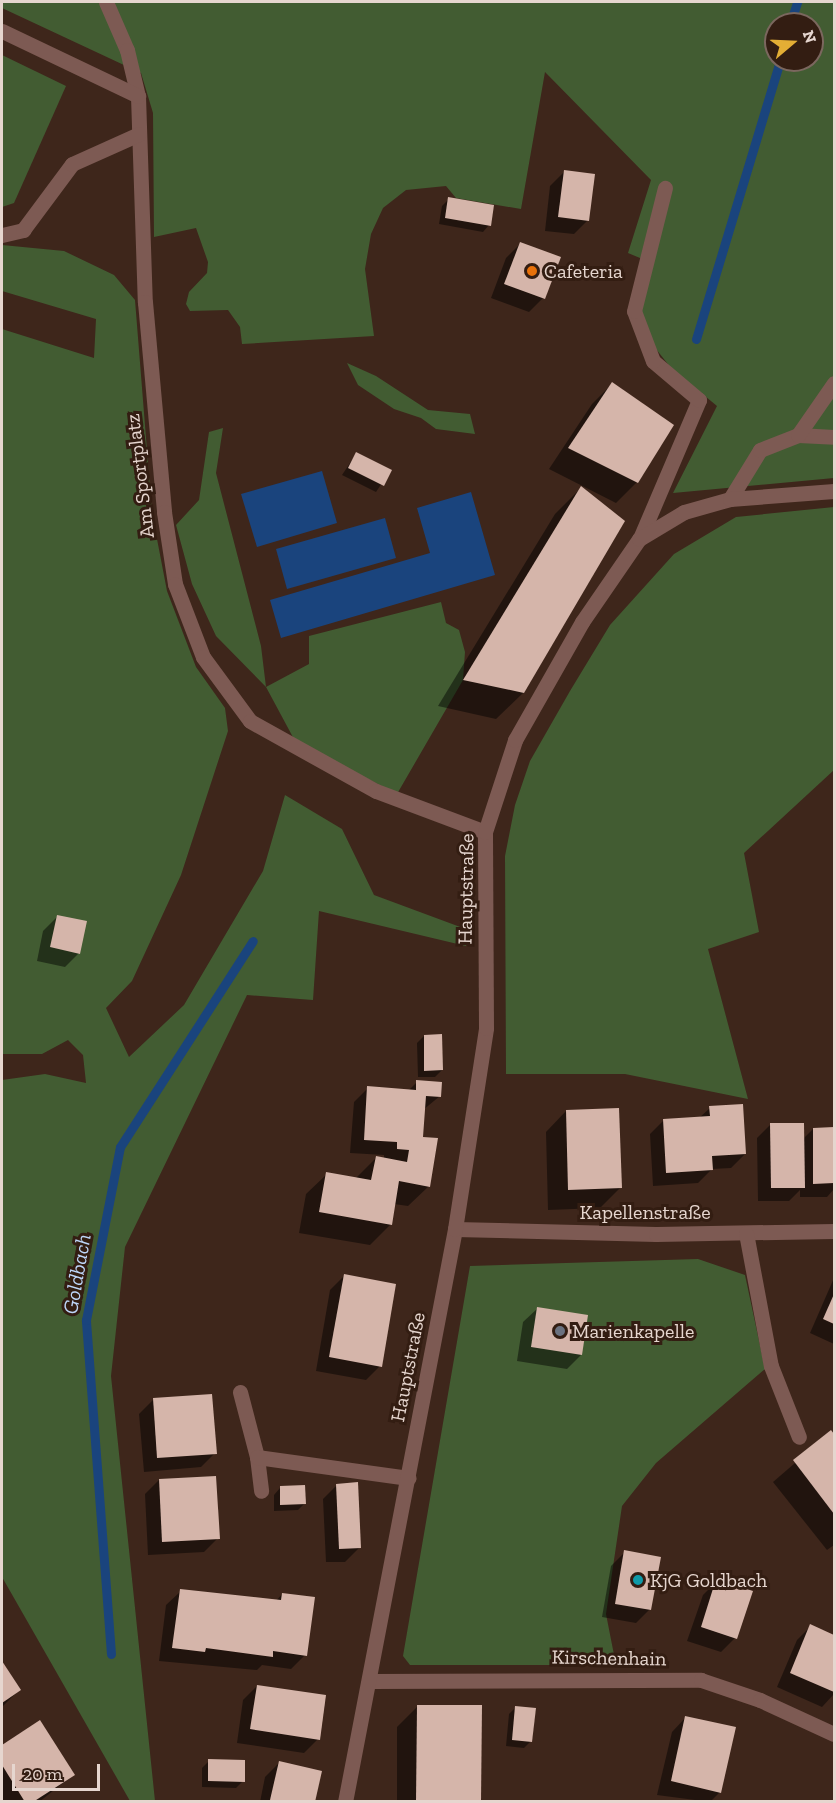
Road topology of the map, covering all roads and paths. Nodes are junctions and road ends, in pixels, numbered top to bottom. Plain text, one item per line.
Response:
1 (106, 2) edge
2 (2, 31) edge
3 (138, 96) junction
4 (140, 134) junction
5 (665, 188) dead end
6 (2, 235) edge
7 (834, 383) edge
8 (798, 435) junction
9 (834, 437) edge
10 (834, 491) edge
11 (730, 499) junction
12 (639, 539) junction
13 (485, 832) junction
14 (455, 1229) junction
15 (834, 1231) edge
16 (746, 1233) junction
17 (240, 1392) dead end
18 (799, 1437) dead end
19 (257, 1457) junction
20 (409, 1478) junction
21 (261, 1491) dead end
22 (371, 1681) junction
23 (834, 1734) edge
24 (345, 1802) edge

1 - 3 street, Am Sportplatz
2 - 3 street
3 - 4 street, Am Sportplatz
4 - 6 street
4 - 13 street, Am Sportplatz
5 - 12 street
7 - 8 street
8 - 9 street
8 - 11 street
10 - 11 street, Hauptstraße
11 - 12 street, Hauptstraße
12 - 13 street, Hauptstraße
13 - 14 street, Hauptstraße
14 - 16 street, Kapellenstraße
14 - 20 street, Hauptstraße
15 - 16 street, Kapellenstraße
16 - 18 street
17 - 19 street
19 - 20 street
19 - 21 street
20 - 22 street, Hauptstraße
22 - 23 street, Kirschenhain
22 - 24 street, Hauptstraße

